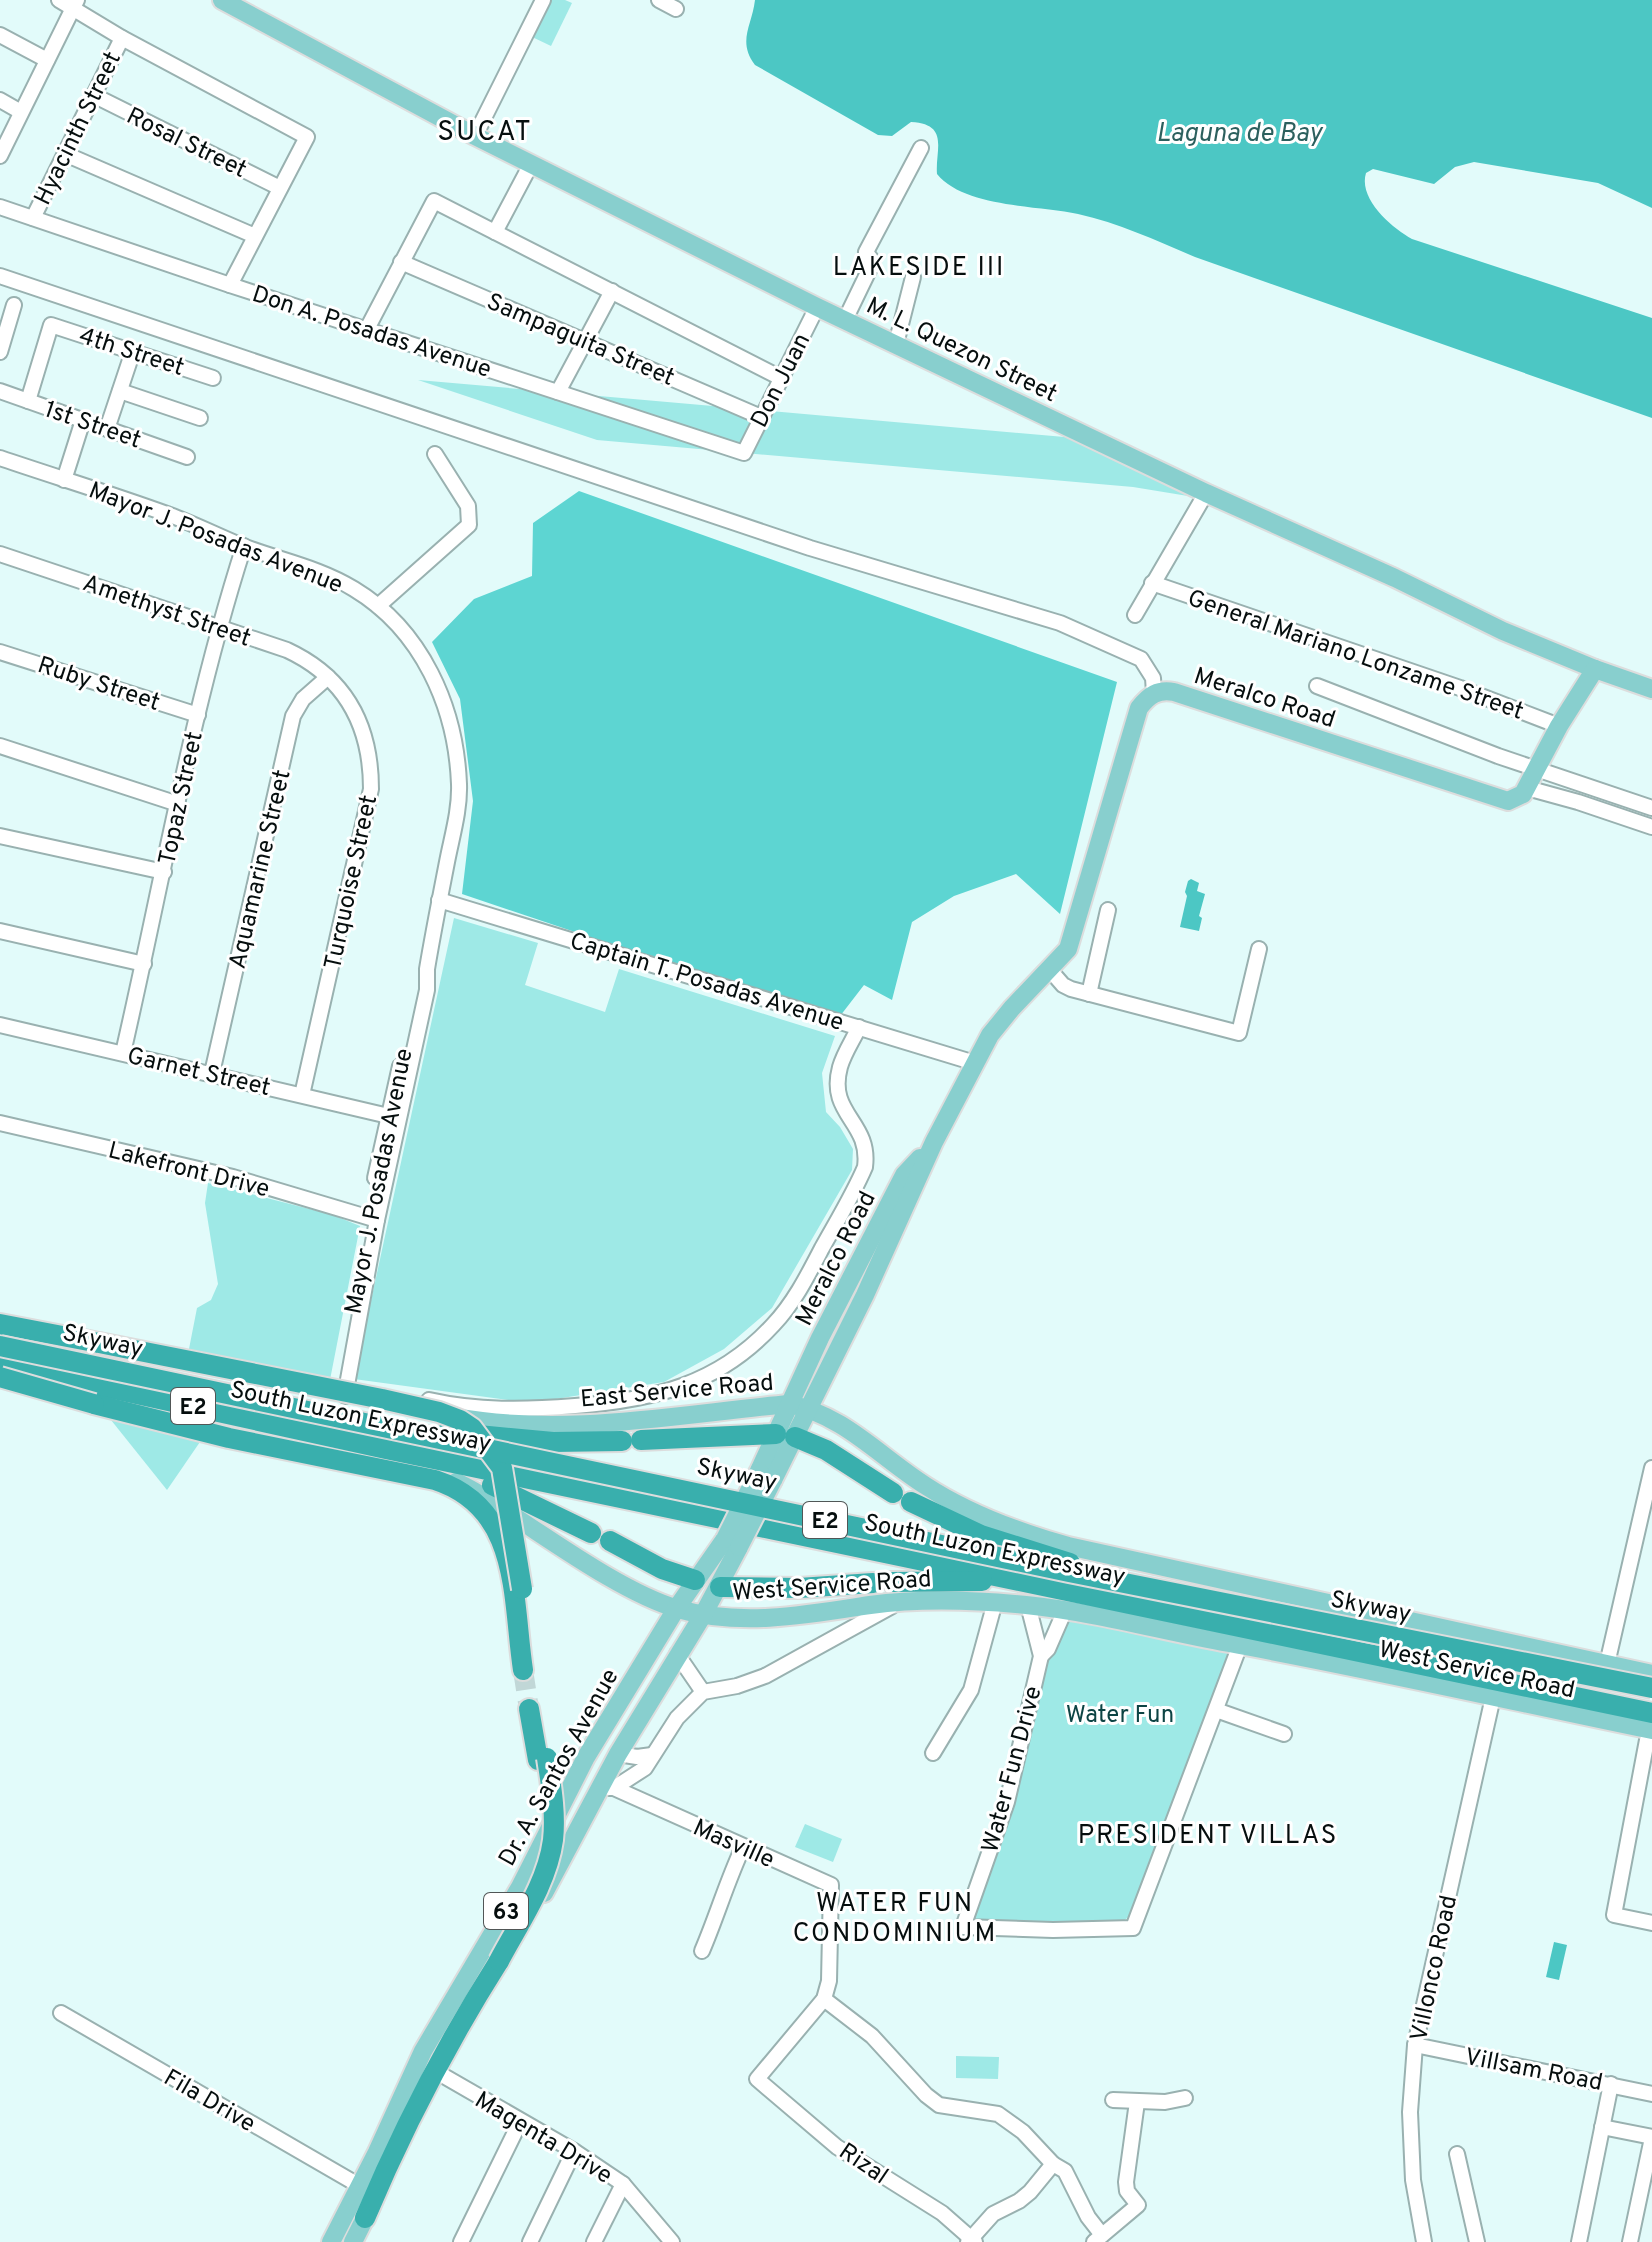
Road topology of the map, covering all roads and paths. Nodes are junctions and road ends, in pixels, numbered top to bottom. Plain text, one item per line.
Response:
1 (59, 0) edge
2 (222, 0) edge
3 (543, 0) edge
4 (659, 0) edge
5 (75, 4) edge
6 (676, 9) dead end
7 (0, 35) edge
8 (122, 38) junction
9 (47, 60) junction
10 (93, 95) junction
11 (0, 100) edge
12 (21, 112) junction
13 (475, 136) junction
14 (921, 148) dead end
15 (0, 154) edge
16 (65, 154) junction
17 (531, 164) junction
18 (280, 188) junction
19 (0, 207) edge
20 (33, 218) junction
21 (495, 232) junction
22 (255, 236) junction
23 (401, 262) junction
24 (0, 276) edge
25 (913, 277) dead end
26 (230, 285) junction
27 (612, 291) junction
28 (14, 305) dead end
29 (817, 307) junction
30 (845, 320) junction
31 (367, 329) junction
32 (586, 341) junction
33 (896, 344) junction
34 (133, 351) junction
35 (0, 352) edge
36 (213, 378) dead end
37 (781, 378) junction
38 (0, 391) edge
39 (120, 391) junction
40 (558, 392) junction
41 (28, 401) junction
42 (761, 417) junction
43 (200, 418) dead end
44 (83, 420) junction
45 (107, 429) junction
46 (744, 453) joint
47 (435, 454) dead end
48 (187, 457) dead end
49 (0, 458) edge
50 (64, 480) junction
51 (1206, 493) junction
52 (244, 546) junction
53 (0, 554) edge
54 (1152, 583) junction
55 (378, 606) junction
56 (1135, 615) dead end
57 (219, 628) junction
58 (0, 652) edge
59 (1595, 669) junction
60 (328, 677) junction
61 (1317, 686) dead end
62 (1652, 689) edge
63 (1154, 693) junction
64 (198, 715) junction
65 (1559, 726) junction
66 (0, 746) edge
67 (1538, 770) junction
68 (1527, 788) junction
69 (178, 804) junction
70 (1652, 808) edge
71 (1652, 827) edge
72 (0, 836) edge
73 (164, 872) junction
74 (439, 903) junction
75 (1108, 910) dead end
76 (0, 931) edge
77 (1259, 949) dead end
78 (144, 964) junction
79 (1050, 970) junction
80 (1089, 994) junction
81 (0, 1025) edge
82 (857, 1030) junction
83 (123, 1053) junction
84 (974, 1065) junction
85 (212, 1073) junction
86 (302, 1095) junction
87 (393, 1117) junction
88 (0, 1123) edge
89 (934, 1142) junction
90 (372, 1219) junction
91 (0, 1325) edge
92 (0, 1343) edge
93 (0, 1358) edge
94 (0, 1364) edge
95 (0, 1377) edge
96 (0, 1383) edge
97 (342, 1389) junction
98 (789, 1404) junction
99 (810, 1408) junction
100 (447, 1432) junction
101 (786, 1435) junction
102 (386, 1449) junction
103 (1652, 1468) edge
104 (732, 1543) junction
105 (1070, 1563) junction
106 (695, 1580) junction
107 (720, 1587) junction
108 (1067, 1601) junction
109 (903, 1602) junction
110 (995, 1602) junction
111 (1028, 1605) junction
112 (676, 1609) junction
113 (703, 1615) junction
114 (657, 1640) junction
115 (1240, 1645) junction
116 (677, 1654) junction
117 (1041, 1656) junction
118 (1607, 1664) junction
119 (1652, 1674) edge
120 (1652, 1686) edge
121 (703, 1692) junction
122 (1493, 1697) junction
123 (1652, 1700) edge
124 (535, 1708) tunnel mouth
125 (1216, 1710) junction
126 (1652, 1713) edge
127 (1284, 1734) dead end
128 (1649, 1735) edge
129 (933, 1753) dead end
130 (618, 1754) junction
131 (652, 1755) junction
132 (606, 1788) junction
133 (743, 1847) junction
134 (1652, 1923) edge
135 (702, 1951) dead end
136 (495, 1959) junction
137 (824, 1999) junction
138 (61, 2013) dead end
139 (1415, 2045) junction
140 (442, 2075) junction
141 (1611, 2084) junction
142 (1652, 2094) edge
143 (1185, 2098) dead end
144 (1113, 2100) dead end
145 (1137, 2102) junction
146 (520, 2122) junction
147 (1602, 2127) junction
148 (1652, 2137) edge
149 (574, 2151) junction
150 (377, 2152) junction
151 (1457, 2154) dead end
152 (1059, 2167) junction
153 (623, 2184) junction
154 (360, 2186) junction
155 (365, 2218) junction
156 (1098, 2238) edge
157 (666, 2239) edge
158 (972, 2240) edge
159 (331, 2242) edge
160 (353, 2242) edge
161 (461, 2242) edge
162 (530, 2242) edge
163 (594, 2242) edge
164 (1424, 2242) edge
165 (1477, 2242) edge
166 (1579, 2242) edge
167 (1630, 2242) edge

1 - 5 street
2 - 13 main road, M. L. Quezon Street
3 - 13 street
4 - 6 street
5 - 8 street
5 - 9 street
7 - 9 street
8 - 10 street, Hyacinth Street
8 - 18 street
9 - 12 street
10 - 16 street, Hyacinth Street
10 - 18 street, Rosal Street
11 - 12 street
12 - 15 street
13 - 17 main road, M. L. Quezon Street
14 - 30 street
16 - 20 street, Hyacinth Street
16 - 22 street
17 - 21 street
17 - 29 main road, M. L. Quezon Street
18 - 22 street
19 - 20 street, Don A. Posadas Avenue
20 - 26 street, Don A. Posadas Avenue
21 - 23 street
21 - 27 street
22 - 26 street
23 - 31 street
23 - 32 street, Sampaguita Street
24 - 63 street
25 - 33 street
26 - 31 street, Don A. Posadas Avenue
27 - 32 street
27 - 37 street
28 - 35 street
29 - 30 main road, M. L. Quezon Street
29 - 37 street, Don Juan
30 - 33 main road, M. L. Quezon Street
31 - 40 street, Don A. Posadas Avenue
32 - 40 street
32 - 42 street, Sampaguita Street
33 - 51 main road, M. L. Quezon Street
34 - 36 street, 4th Street
34 - 39 street
34 - 41 street, 4th Street
37 - 42 street, Don Juan
38 - 41 street, 1st Street
39 - 43 street
39 - 45 street
40 - 46 street, Don A. Posadas Avenue
41 - 44 street, 1st Street
42 - 46 street, Don Juan
44 - 45 street, 1st Street
44 - 50 street
45 - 48 street, 1st Street
47 - 55 street
49 - 50 street, Mayor J. Posadas Avenue
50 - 52 street, Mayor J. Posadas Avenue
51 - 54 street
51 - 59 main road, M. L. Quezon Street
52 - 55 street, Mayor J. Posadas Avenue
52 - 57 street, Topaz Street
53 - 57 street, Amethyst Street
54 - 56 street
54 - 65 street, General Mariano Lonzame Street
55 - 74 street, Mayor J. Posadas Avenue
57 - 60 street, Amethyst Street
57 - 64 street, Topaz Street
58 - 64 street, Ruby Street
59 - 62 main road, M. L. Quezon Street
59 - 65 main road
60 - 85 street, Aquamarine Street
60 - 86 street, Turquoise Street
61 - 67 street
63 - 68 main road, Meralco Road
63 - 79 main road, Meralco Road
64 - 69 street, Topaz Street
65 - 67 main road
66 - 69 street
67 - 68 main road
67 - 70 street
68 - 71 street
69 - 73 street, Topaz Street
72 - 73 street
73 - 78 street, Topaz Street
74 - 82 street, Captain T. Posadas Avenue
74 - 87 street, Mayor J. Posadas Avenue
75 - 80 street
76 - 78 street
77 - 80 street
78 - 83 street, Topaz Street
79 - 80 street
79 - 84 main road, Meralco Road
81 - 83 street, Garnet Street
82 - 84 street, Captain T. Posadas Avenue
82 - 97 street
83 - 85 street, Garnet Street
84 - 89 main road, Meralco Road
85 - 86 street, Garnet Street
86 - 87 street, Garnet Street
87 - 90 street, Mayor J. Posadas Avenue
88 - 90 street, Lakefront Drive
89 - 98 main road, Meralco Road
89 - 99 main road, Meralco Road
90 - 97 street, Mayor J. Posadas Avenue
91 - 95 highway, bridge
91 - 97 main road, East Service Road
92 - 100 highway, South Luzon Expressway / E2
92 - 120 highway, Skyway / E2, bridge
93 - 123 highway, Skyway / E2, bridge
94 - 102 highway, South Luzon Expressway / E2
96 - 112 main road, West Service Road
97 - 98 main road, East Service Road
98 - 99 main road, East Service Road
98 - 101 main road, Dr. A. Santos Avenue / 63
99 - 101 main road, Dr. A. Santos Avenue / 63
99 - 118 main road, East Service Road
100 - 101 highway
100 - 105 highway, South Luzon Expressway / E2
101 - 104 main road, Dr. A. Santos Avenue / 63, bridge
101 - 105 highway
102 - 106 highway
102 - 108 highway, South Luzon Expressway / E2
103 - 118 street
104 - 106 main road, Dr. A. Santos Avenue / 63
104 - 107 main road, Dr. A. Santos Avenue / 63
105 - 120 highway, South Luzon Expressway / E2
106 - 107 main road
106 - 112 main road, Dr. A. Santos Avenue / 63
107 - 108 highway
107 - 113 main road, Dr. A. Santos Avenue / 63
108 - 111 main road, West Service Road
108 - 115 main road, West Service Road
108 - 117 street, Water Fun Drive
108 - 126 highway, South Luzon Expressway / E2
109 - 110 main road, West Service Road
109 - 113 main road, West Service Road
109 - 121 street
110 - 111 main road, West Service Road
110 - 129 street
111 - 117 street, Water Fun Drive
112 - 113 main road, West Service Road
112 - 114 main road, Dr. A. Santos Avenue / 63
113 - 116 main road, Dr. A. Santos Avenue / 63
114 - 116 main road
114 - 150 main road, Dr. A. Santos Avenue / 63
115 - 122 main road, West Service Road
115 - 125 street
116 - 121 street
116 - 130 main road, Dr. A. Santos Avenue / 63
117 - 125 street, Water Fun Drive
118 - 119 main road, East Service Road
121 - 131 street
122 - 128 main road, West Service Road
122 - 139 street, Villonco Road
124 - 136 highway, bridge
125 - 127 street
128 - 134 street
130 - 131 street
130 - 132 main road, Dr. A. Santos Avenue / 63
131 - 132 street
132 - 133 street, Masville
132 - 140 main road, Dr. A. Santos Avenue / 63
133 - 135 street
133 - 137 street, Masville
136 - 150 highway
136 - 155 highway
137 - 152 street
137 - 158 street, Rizal
138 - 154 street, Fila Drive
139 - 141 street, Villsam Road
139 - 164 street, Villonco Road
140 - 146 street, Magenta Drive
140 - 155 main road, Dr. A. Santos Avenue / 63
141 - 142 street, Villsam Road
141 - 147 street
143 - 145 street
144 - 145 street
145 - 156 street
146 - 149 street, Magenta Drive
146 - 161 street
147 - 148 street
147 - 166 street
148 - 167 street
149 - 153 street, Magenta Drive
149 - 162 street
150 - 154 main road, Dr. A. Santos Avenue / 63
151 - 165 street
152 - 156 street
152 - 158 street
153 - 157 street, Magenta Drive
153 - 163 street
154 - 159 main road, Dr. A. Santos Avenue / 63
155 - 160 main road, Dr. A. Santos Avenue / 63

